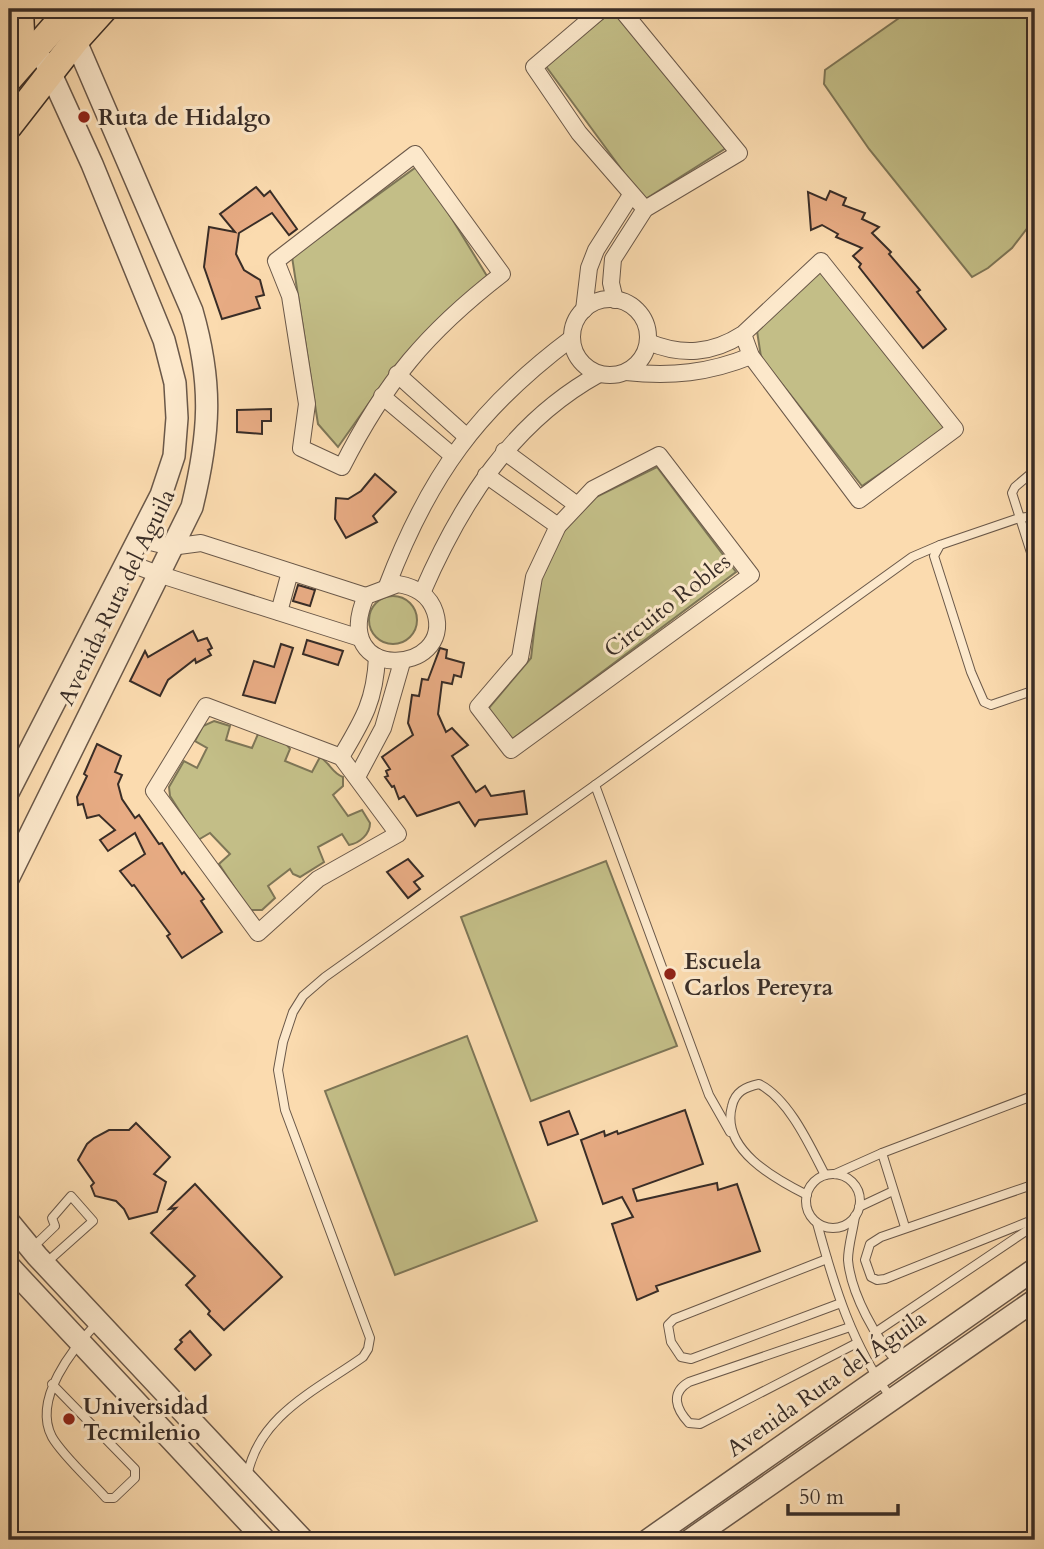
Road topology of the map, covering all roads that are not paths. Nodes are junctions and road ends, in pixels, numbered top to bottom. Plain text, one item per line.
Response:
1 (22, 9) edge
2 (104, 9) edge
3 (602, 9) edge
4 (621, 9) edge
5 (65, 11) edge
6 (76, 40) junction
7 (39, 44) junction
8 (50, 73) junction
9 (11, 75) edge
10 (9, 126) edge
11 (631, 195) junction
12 (645, 209) junction
13 (596, 250) junction
14 (613, 258) junction
15 (615, 300) junction
16 (584, 310) junction
17 (743, 334) junction
18 (572, 338) junction
19 (648, 342) junction
20 (687, 352) junction
21 (751, 356) junction
22 (626, 372) junction
23 (397, 374) junction
24 (599, 374) junction
25 (685, 374) junction
26 (382, 396) junction
27 (467, 437) junction
28 (504, 451) junction
29 (174, 456) junction
30 (453, 456) junction
31 (202, 465) junction
32 (1035, 470) edge
33 (486, 475) junction
34 (577, 505) junction
35 (1035, 516) edge
36 (1019, 518) junction
37 (558, 526) junction
38 (138, 539) junction
39 (940, 545) junction
40 (171, 547) junction
41 (126, 562) junction
42 (1035, 565) edge
43 (289, 572) junction
44 (158, 575) junction
45 (387, 586) junction
46 (422, 593) junction
47 (366, 596) junction
48 (279, 612) junction
49 (360, 638) junction
50 (377, 657) junction
51 (402, 662) junction
52 (1035, 690) edge
53 (365, 718) junction
54 (383, 728) junction
55 (341, 757) junction
56 (357, 777) junction
57 (595, 785) junction
58 (9, 791) edge
59 (9, 877) edge
60 (1035, 1095) edge
61 (730, 1132) junction
62 (882, 1153) junction
63 (830, 1175) junction
64 (1035, 1184) edge
65 (893, 1191) junction
66 (807, 1195) junction
67 (857, 1211) junction
68 (1035, 1219) edge
69 (9, 1222) edge
70 (817, 1223) junction
71 (1035, 1225) edge
72 (905, 1227) junction
73 (38, 1256) junction
74 (827, 1259) junction
75 (1035, 1269) edge
76 (10, 1271) edge
77 (999, 1295) junction
78 (1035, 1300) edge
79 (841, 1303) junction
80 (1013, 1315) junction
81 (98, 1322) junction
82 (850, 1326) junction
83 (876, 1332) junction
84 (78, 1343) junction
85 (858, 1343) junction
86 (899, 1364) junction
87 (877, 1380) junction
88 (52, 1384) junction
89 (892, 1399) junction
90 (246, 1480) junction
91 (265, 1540) edge
92 (303, 1540) edge
93 (648, 1540) edge
94 (690, 1540) edge

1 - 7 street
1 - 9 main road
2 - 6 main road
3 - 11 street
4 - 12 street
5 - 6 street, Avenida Ruta del Aguila
5 - 7 main road
6 - 8 main road
6 - 31 street, Avenida Ruta del Aguila
7 - 8 street, Avenida Ruta del Aguila
7 - 9 main road
8 - 10 main road
8 - 29 street, Avenida Ruta del Aguila
11 - 12 street
11 - 13 street
12 - 14 street
13 - 14 street
13 - 16 street
14 - 15 street
15 - 16 street
15 - 19 street
16 - 18 street
17 - 20 street
17 - 21 street
17 - 21 street
18 - 24 street
18 - 27 street
19 - 20 street
19 - 22 street
20 - 25 street
21 - 25 street
22 - 24 street
22 - 25 street
23 - 26 street
23 - 26 street
23 - 27 street
24 - 28 street
26 - 30 street
27 - 30 street
28 - 33 street
28 - 34 street
29 - 31 street
29 - 38 street, Avenida Ruta del Aguila
30 - 45 street
31 - 40 street, Avenida Ruta del Aguila
32 - 36 lane
33 - 37 street
33 - 46 street
34 - 37 street, Circuito Robles
34 - 37 street, Circuito Robles
35 - 36 lane
36 - 39 lane
36 - 42 lane
38 - 40 street
38 - 41 street, Avenida Ruta del Aguila
39 - 52 lane
39 - 57 lane
40 - 43 street
40 - 44 street, Avenida Ruta del Aguila
41 - 44 street
41 - 58 street, Avenida Ruta del Aguila
43 - 47 street
43 - 48 street
44 - 48 street
44 - 59 street, Avenida Ruta del Aguila
45 - 46 street
45 - 47 street
46 - 51 street
47 - 49 street
48 - 49 street
49 - 50 street
50 - 51 street
50 - 53 street
51 - 54 street
53 - 54 street
53 - 55 street
54 - 56 street
55 - 56 street
55 - 56 street
57 - 61 lane
57 - 90 lane
60 - 62 lane
61 - 63 lane
61 - 66 lane
62 - 63 lane
62 - 65 lane
63 - 66 lane
63 - 67 lane
64 - 72 lane
65 - 67 lane
65 - 72 lane
66 - 70 lane
67 - 70 lane
67 - 83 lane
68 - 72 lane
69 - 73 street
70 - 74 lane
71 - 83 lane
73 - 73 lane
73 - 81 street
74 - 79 lane
74 - 79 lane
75 - 77 street, Avenida Ruta del Águila
76 - 84 street
77 - 80 street
77 - 86 street, Avenida Ruta del Águila
78 - 80 street
79 - 82 lane
80 - 89 street
81 - 84 lane
81 - 90 street
82 - 85 lane
82 - 85 lane
83 - 86 lane
84 - 88 lane
84 - 91 street
85 - 87 lane
86 - 87 street, Avenida Ruta del Águila
87 - 89 lane
87 - 93 street, Avenida Ruta del Águila
88 - 88 lane
89 - 94 street
90 - 92 street

